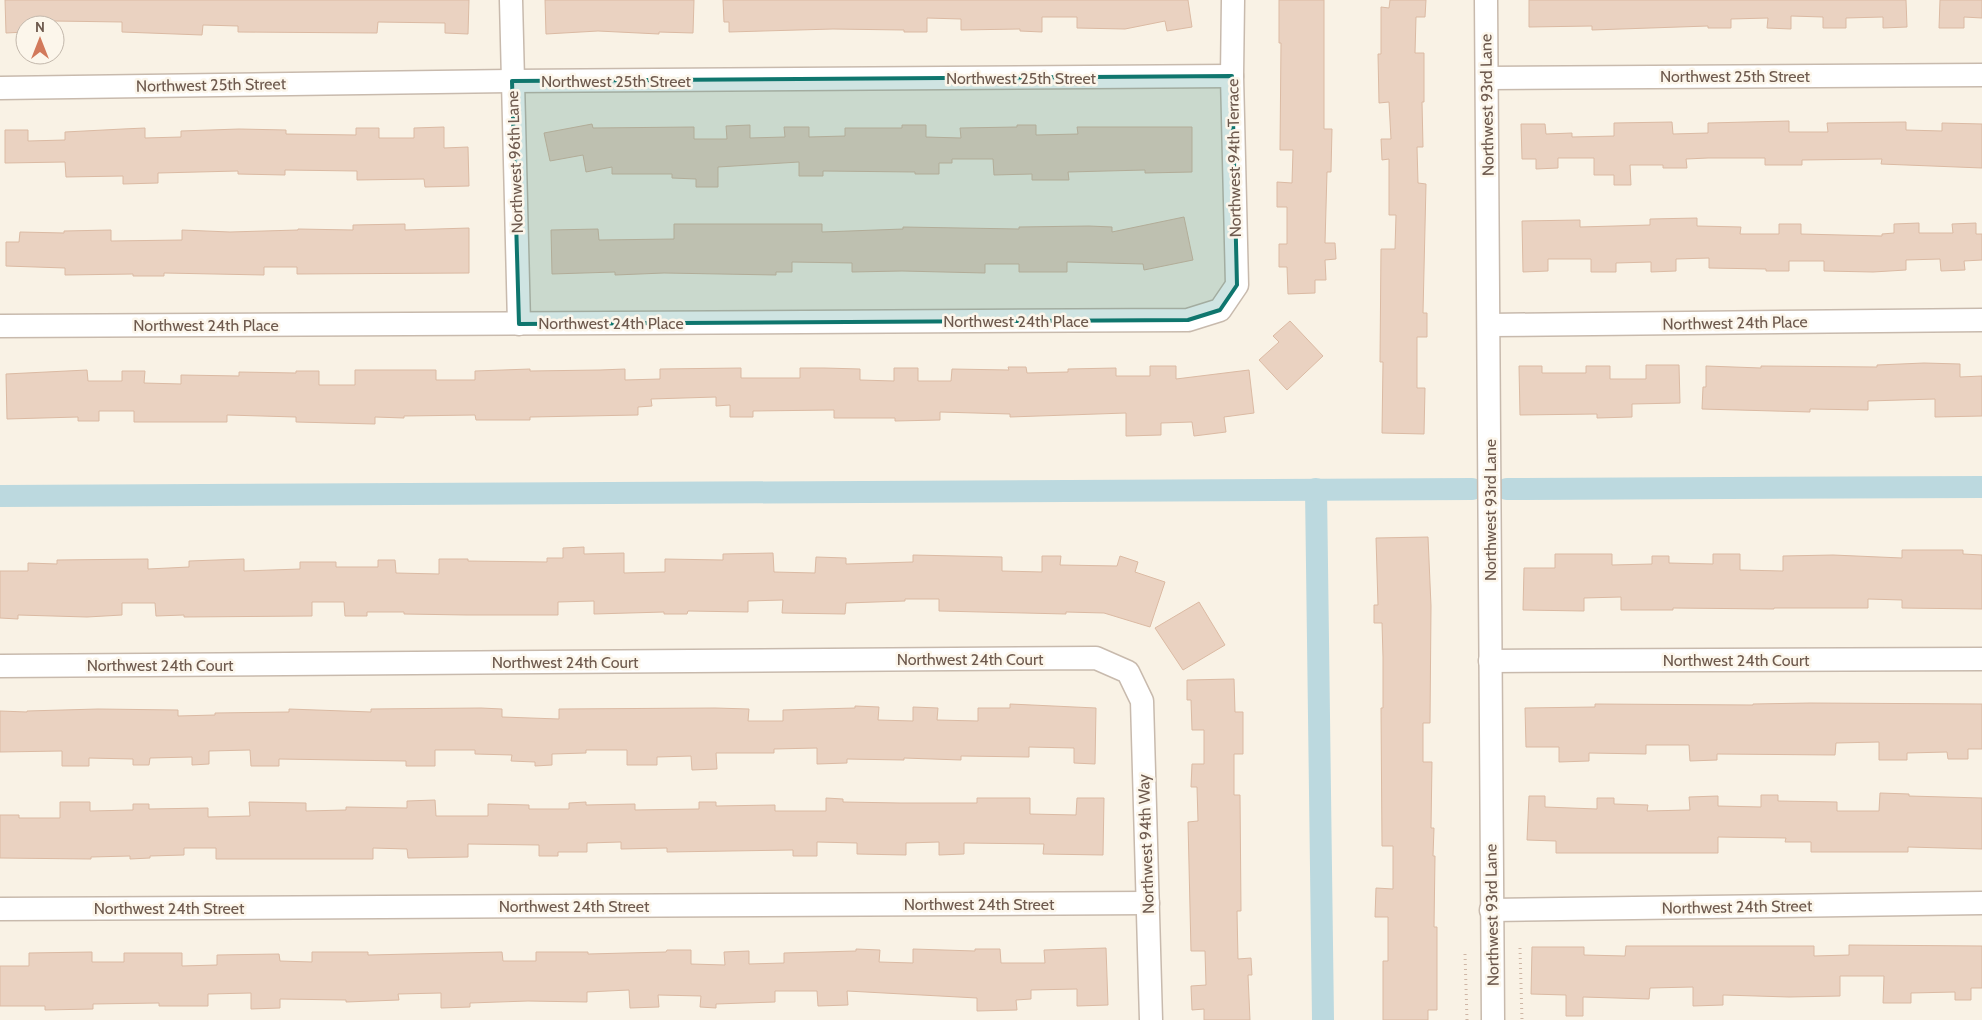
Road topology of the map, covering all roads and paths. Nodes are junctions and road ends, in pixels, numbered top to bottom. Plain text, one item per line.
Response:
1 (511, 0) edge
2 (1233, 0) edge
3 (1486, 0) edge
4 (1982, 75) edge
5 (1232, 76) junction
6 (1487, 78) junction
7 (512, 82) junction
8 (0, 88) edge
9 (1220, 310) joint
10 (1982, 320) edge
11 (519, 324) junction
12 (1489, 325) junction
13 (0, 326) edge
14 (1982, 659) edge
15 (1490, 661) junction
16 (0, 666) edge
17 (1128, 672) joint
18 (1148, 903) junction
19 (1982, 903) edge
20 (0, 909) edge
21 (1492, 910) junction
22 (1520, 948) dead end
23 (1465, 954) dead end
24 (1151, 1020) edge
25 (1467, 1020) edge
26 (1493, 1020) edge
27 (1522, 1020) edge

1 - 7 street, Northwest 96th Lane
2 - 5 street, Northwest 94th Terrace
3 - 6 street, Northwest 93rd Lane
4 - 6 street, Northwest 25th Street
5 - 7 street, Northwest 25th Street
5 - 9 street, Northwest 94th Terrace
6 - 12 street, Northwest 93rd Lane
7 - 8 street, Northwest 25th Street
7 - 11 street, Northwest 96th Lane
9 - 11 street, Northwest 24th Place
10 - 12 street, Northwest 24th Place
11 - 13 street, Northwest 24th Place
12 - 15 street, Northwest 93rd Lane
14 - 15 street, Northwest 24th Court
15 - 21 street, Northwest 93rd Lane
16 - 17 street, Northwest 24th Court
17 - 18 street, Northwest 94th Way
18 - 20 street, Northwest 24th Street
18 - 24 street, Northwest 94th Way
19 - 21 street, Northwest 24th Street
21 - 26 street, Northwest 93rd Lane
22 - 27 path
23 - 25 path

